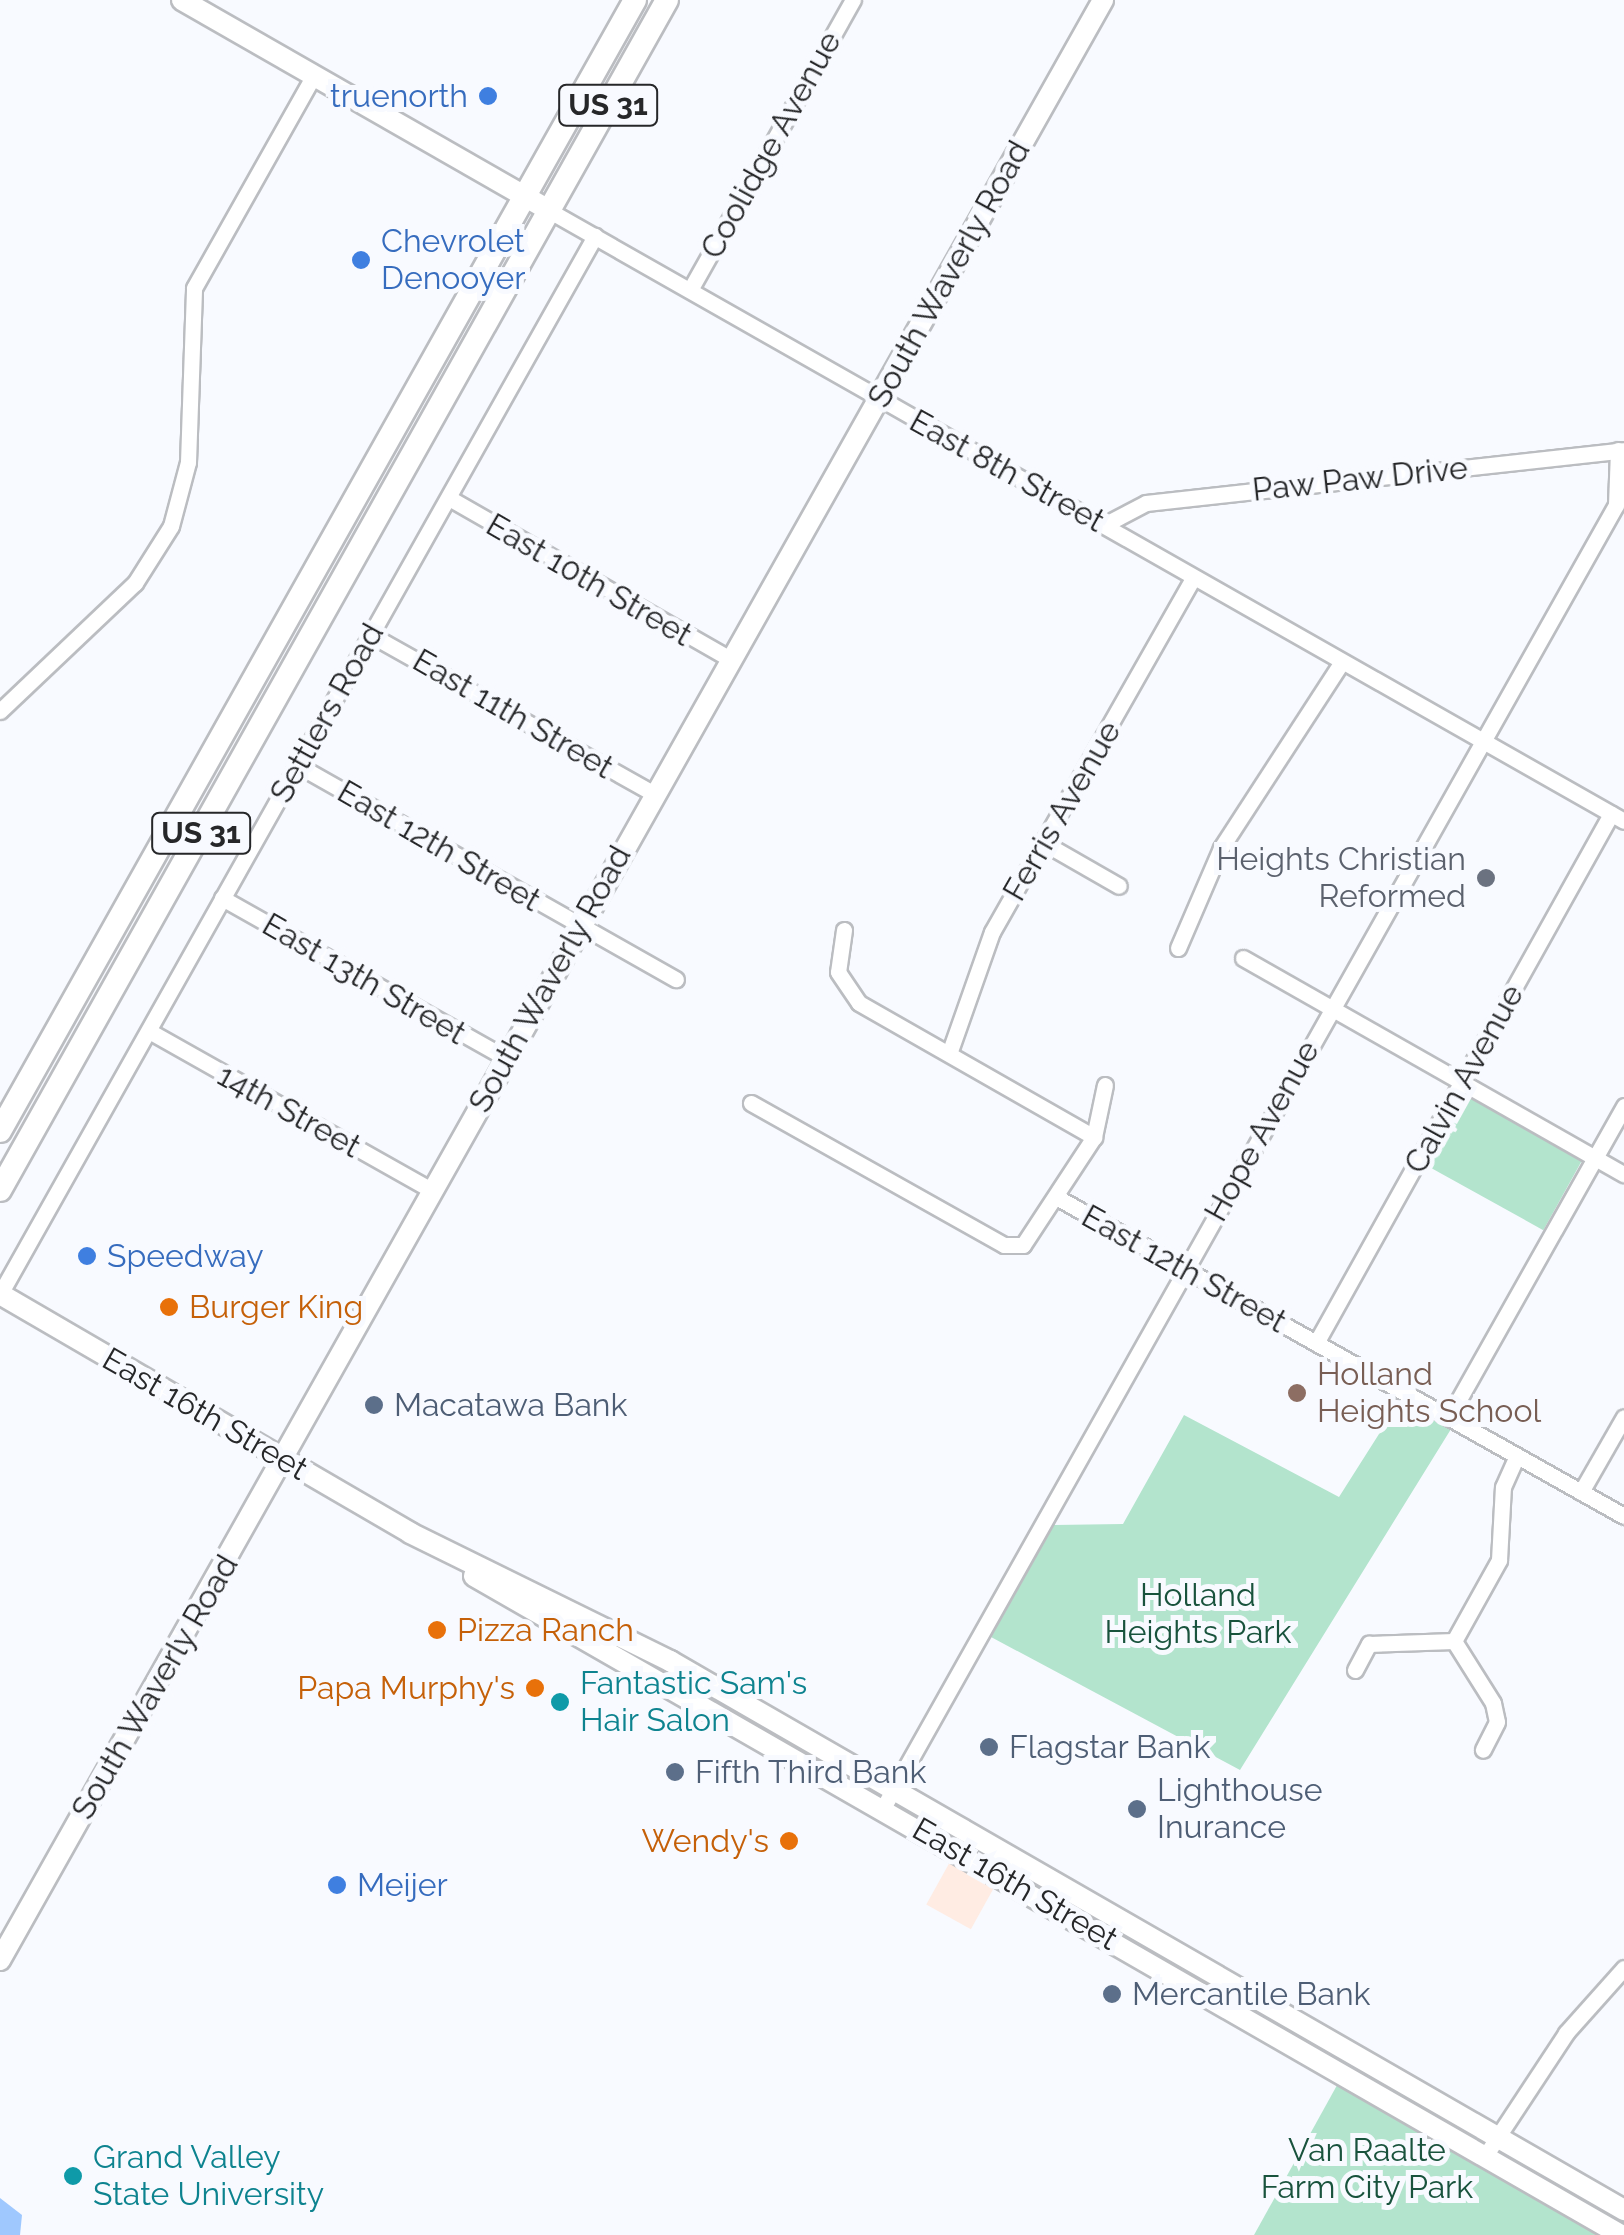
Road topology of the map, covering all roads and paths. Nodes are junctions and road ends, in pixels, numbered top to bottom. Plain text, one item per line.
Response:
1 (182, 0) edge
2 (635, 0) edge
3 (658, 0) edge
4 (667, 0) edge
5 (853, 0) edge
6 (1102, 0) edge
7 (628, 71) junction
8 (314, 75) junction
9 (524, 196) junction
10 (548, 210) junction
11 (595, 236) junction
12 (690, 290) junction
13 (879, 399) junction
14 (384, 447) junction
15 (1621, 450) edge
16 (401, 475) junction
17 (449, 498) junction
18 (1620, 508) edge
19 (1104, 525) junction
20 (1193, 578) junction
21 (370, 635) junction
22 (730, 659) junction
23 (1340, 663) junction
24 (0, 711) edge
25 (1480, 743) junction
26 (299, 766) junction
27 (654, 794) junction
28 (1617, 818) edge
29 (1044, 843) junction
30 (1119, 886) dead end
31 (222, 898) junction
32 (580, 926) junction
33 (844, 930) dead end
34 (1178, 948) dead end
35 (1243, 958) dead end
36 (676, 979) dead end
37 (76, 996) junction
38 (1331, 1007) junction
39 (102, 1011) junction
40 (149, 1031) junction
41 (950, 1051) junction
42 (506, 1058) junction
43 (1463, 1081) junction
44 (1105, 1085) dead end
45 (750, 1103) dead end
46 (1624, 1106) edge
47 (0, 1131) edge
48 (1094, 1137) junction
49 (1595, 1158) junction
50 (1624, 1174) edge
51 (0, 1190) edge
52 (430, 1190) junction
53 (1058, 1198) junction
54 (1186, 1270) junction
55 (0, 1294) edge
56 (1316, 1344) junction
57 (1624, 1416) edge
58 (1448, 1418) junction
59 (1518, 1456) junction
60 (283, 1460) junction
61 (1581, 1492) junction
62 (1624, 1516) edge
63 (410, 1533) junction
64 (1454, 1641) junction
65 (1355, 1670) dead end
66 (1483, 1750) dead end
67 (894, 1788) junction
68 (883, 1808) junction
69 (0, 1960) edge
70 (1624, 1968) edge
71 (1497, 2137) junction
72 (1486, 2156) junction
73 (1624, 2210) edge
74 (1621, 2235) edge

1 - 8 main road, East 8th Street
2 - 9 highway, US 31
3 - 7 highway
4 - 7 highway, US 31
5 - 12 street, Coolidge Avenue
6 - 13 main road, South Waverly Road
7 - 10 highway, US 31
8 - 9 main road, East 8th Street
8 - 24 street
9 - 10 main road, East 8th Street
9 - 14 highway, US 31
10 - 11 street, East 8th Street
10 - 16 highway, US 31
11 - 12 street, East 8th Street
11 - 17 street, Settlers Road
12 - 13 street, East 8th Street
13 - 19 street, East 8th Street
13 - 22 main road, South Waverly Road
14 - 16 highway
14 - 37 highway, US 31
15 - 18 street, Hope Avenue
15 - 19 street, Paw Paw Drive
16 - 39 highway, US 31
17 - 21 street, Settlers Road
17 - 22 street, East 10th Street
18 - 25 street, Hope Avenue
19 - 20 street, East 8th Street
20 - 23 street, East 8th Street
20 - 29 street, Ferris Avenue
21 - 26 street, Settlers Road
21 - 27 street, East 11th Street
22 - 27 main road, South Waverly Road
23 - 25 street, East 8th Street
23 - 34 street
25 - 28 street, East 8th Street
25 - 38 street, Hope Avenue
26 - 31 street, Settlers Road
26 - 32 street, East 12th Street
27 - 32 main road, South Waverly Road
28 - 43 street, Calvin Avenue
29 - 30 street
29 - 41 street, Ferris Avenue
31 - 40 street, Settlers Road
31 - 42 street, East 13th Street
32 - 36 street, East 12th Street
32 - 42 main road, South Waverly Road
33 - 41 street
35 - 38 street
37 - 39 highway
37 - 47 highway, US 31
38 - 43 street
38 - 54 street, Hope Avenue
39 - 51 highway, US 31
40 - 52 street, 14th Street
40 - 55 street, Settlers Road
41 - 48 street
42 - 52 main road, South Waverly Road
43 - 49 street
43 - 56 street, Calvin Avenue
44 - 48 street
45 - 53 street
46 - 49 street
48 - 53 street
49 - 50 street
49 - 58 street
52 - 60 main road, South Waverly Road
53 - 54 street, East 12th Street
54 - 56 street, East 12th Street
54 - 67 street, Hope Avenue
55 - 60 main road, East 16th Street
56 - 58 street, East 12th Street
57 - 61 street
58 - 59 street, East 12th Street
59 - 61 street, East 12th Street
59 - 64 street
60 - 63 main road, East 16th Street
60 - 69 main road, South Waverly Road
61 - 62 street, East 12th Street
63 - 67 main road, East 16th Street
63 - 68 main road, East 16th Street
64 - 65 street
64 - 66 street
67 - 68 street, Hope Avenue
67 - 71 main road, East 16th Street
68 - 72 main road, East 16th Street
70 - 71 street
71 - 72 street
71 - 73 main road, East 16th Street
72 - 74 main road, East 16th Street

